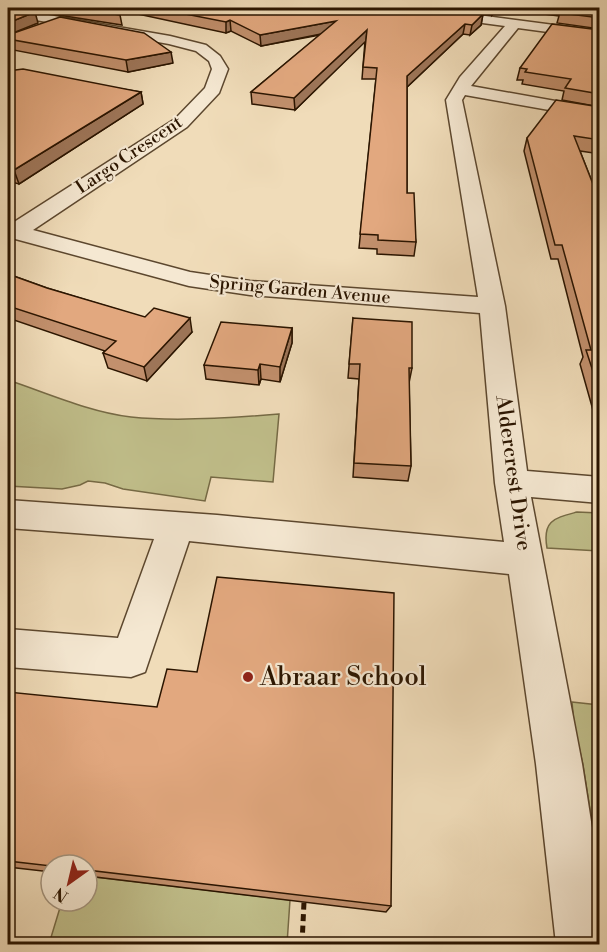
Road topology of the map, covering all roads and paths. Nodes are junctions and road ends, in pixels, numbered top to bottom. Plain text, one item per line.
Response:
1 (399, 8) edge
2 (8, 12) edge
3 (59, 21) junction
4 (515, 23) junction
5 (36, 30) edge
6 (600, 35) edge
7 (459, 89) junction
8 (600, 114) edge
9 (11, 231) edge
10 (492, 306) junction
11 (512, 483) junction
12 (600, 490) edge
13 (8, 514) edge
14 (176, 526) junction
15 (525, 560) junction
16 (8, 648) edge
17 (304, 902) edge
18 (302, 945) edge
19 (583, 945) edge

1 - 4 street
2 - 3 street, Largo Crescent
3 - 5 street
3 - 9 street, Largo Crescent
4 - 6 street
4 - 7 street
7 - 8 street
7 - 10 street, Aldercrest Drive
9 - 10 street, Spring Garden Avenue
10 - 11 street, Aldercrest Drive
11 - 12 street
11 - 15 street, Aldercrest Drive
13 - 14 street
14 - 15 street
14 - 16 street
15 - 19 street, Aldercrest Drive
17 - 18 path

